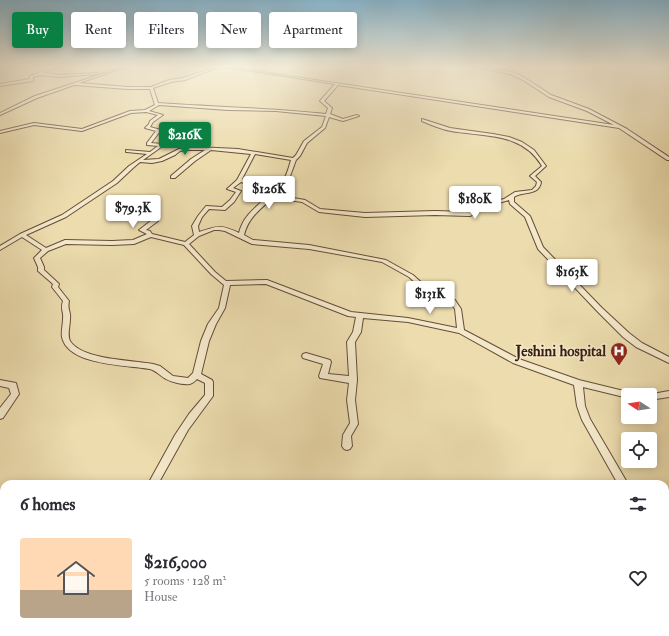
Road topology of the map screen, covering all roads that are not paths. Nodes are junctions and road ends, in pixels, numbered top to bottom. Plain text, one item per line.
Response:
1 (40, 96) edge
2 (155, 96) edge
3 (326, 96) edge
4 (413, 96) edge
5 (549, 96) edge
6 (157, 104) junction
7 (146, 111) junction
8 (0, 114) edge
9 (328, 115) junction
10 (358, 116) dead end
11 (423, 120) dead end
12 (619, 127) junction
13 (0, 132) edge
14 (209, 149) junction
15 (127, 151) dead end
16 (150, 153) junction
17 (254, 153) junction
18 (294, 159) junction
19 (669, 159) edge
20 (140, 161) junction
21 (173, 177) dead end
22 (240, 180) junction
23 (272, 196) junction
24 (510, 198) junction
25 (133, 211) dead end
26 (150, 234) junction
27 (22, 235) junction
28 (197, 235) junction
29 (241, 236) junction
30 (186, 244) junction
31 (0, 248) edge
32 (46, 250) junction
33 (224, 283) junction
34 (360, 315) junction
35 (461, 331) junction
36 (306, 356) dead end
37 (669, 360) edge
38 (197, 375) junction
39 (353, 380) junction
40 (0, 383) edge
41 (578, 383) junction
42 (621, 393) edge
43 (669, 394) edge
44 (657, 396) edge
45 (0, 415) edge
46 (347, 446) dead end
47 (155, 480) edge
48 (621, 480) edge

1 - 8 street
2 - 6 street
3 - 9 street
4 - 12 street
5 - 12 street
6 - 7 street
6 - 9 street
7 - 13 street
7 - 16 street
9 - 10 street
9 - 18 street
11 - 24 street
12 - 19 street
14 - 17 street
14 - 20 street
14 - 21 street
15 - 16 street
16 - 20 street
17 - 18 street
17 - 22 street
18 - 23 street
20 - 27 street
22 - 23 street
22 - 28 street
23 - 24 street
23 - 29 street
24 - 37 street
25 - 26 street
26 - 30 street
26 - 32 street
27 - 31 street
27 - 32 street
28 - 29 street
28 - 30 street
29 - 35 street
30 - 33 street
32 - 38 street
33 - 34 street
33 - 38 street
34 - 35 street
34 - 39 street
35 - 41 street
36 - 39 street
38 - 47 street
39 - 46 street
40 - 45 street
41 - 42 street
41 - 48 street
43 - 44 street

